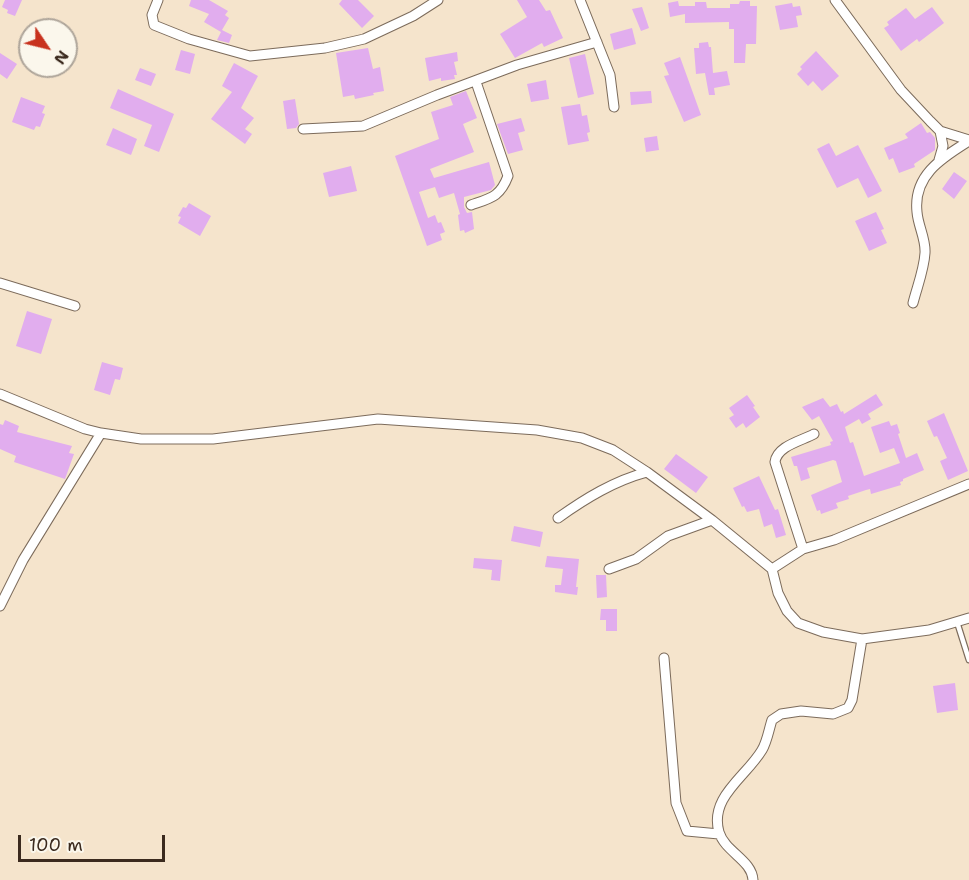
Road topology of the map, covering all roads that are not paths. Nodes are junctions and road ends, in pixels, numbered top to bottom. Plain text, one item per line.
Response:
1 (158, 0) edge
2 (438, 0) edge
3 (580, 0) edge
4 (835, 0) edge
5 (597, 42) junction
6 (476, 82) junction
7 (614, 107) dead end
8 (303, 129) dead end
9 (940, 131) junction
10 (969, 140) edge
11 (939, 160) junction
12 (471, 205) dead end
13 (0, 283) edge
14 (913, 303) dead end
15 (75, 306) dead end
16 (0, 394) edge
17 (101, 433) junction
18 (814, 434) dead end
19 (647, 472) junction
20 (969, 484) edge
21 (558, 518) dead end
22 (712, 520) junction
23 (802, 549) junction
24 (609, 569) dead end
25 (772, 569) junction
26 (3, 596) edge
27 (0, 606) edge
28 (969, 618) edge
29 (957, 622) junction
30 (862, 639) junction
31 (664, 658) dead end
32 (969, 660) edge
33 (719, 834) junction
34 (753, 880) edge

1 - 2 street
3 - 5 street
4 - 9 street
5 - 6 street
5 - 7 street
6 - 8 street
6 - 12 street
9 - 10 street
9 - 11 street
10 - 11 street
11 - 14 street
13 - 15 street
16 - 17 street
17 - 19 street
17 - 26 street
18 - 23 street
19 - 21 street
19 - 22 street
20 - 23 street
22 - 24 street
22 - 25 street
23 - 25 street
25 - 30 street
26 - 27 street
28 - 29 street
29 - 30 street
29 - 32 lane
30 - 33 street
31 - 33 street
33 - 34 street

